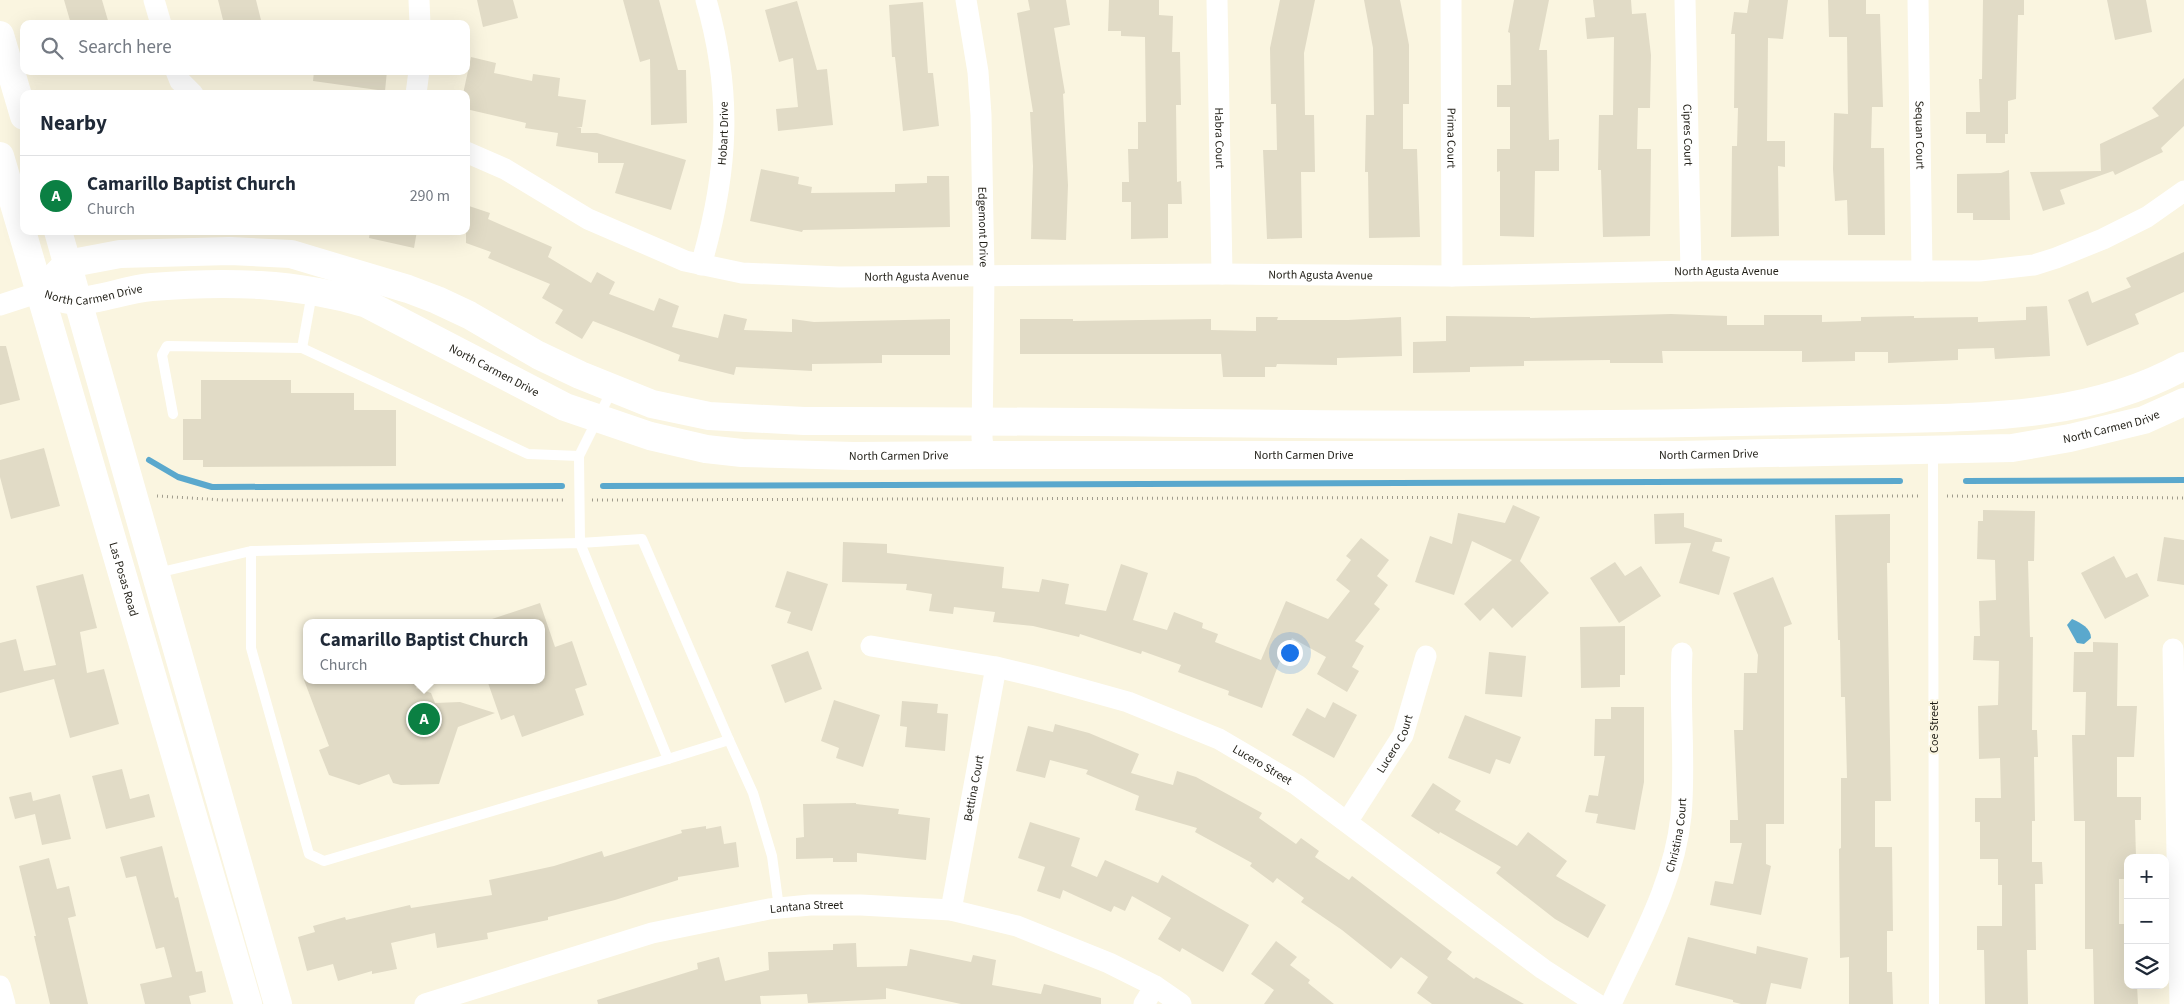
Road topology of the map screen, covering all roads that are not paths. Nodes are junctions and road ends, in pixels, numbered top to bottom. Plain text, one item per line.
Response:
1 (154, 0) edge
2 (419, 0) edge
3 (706, 0) edge
4 (966, 0) edge
5 (1217, 0) edge
6 (1451, 0) edge
7 (1685, 0) edge
8 (1918, 0) edge
9 (160, 20) edge
10 (420, 20) edge
11 (0, 36) edge
12 (178, 75) edge
13 (418, 75) edge
14 (189, 90) edge
15 (417, 90) edge
16 (20, 103) edge
17 (470, 154) edge
18 (0, 156) edge
19 (2184, 191) edge
20 (20, 224) edge
21 (23, 235) edge
22 (59, 235) edge
23 (67, 264) junction
24 (701, 266) junction
25 (1691, 271) junction
26 (1922, 271) junction
27 (1222, 274) junction
28 (984, 275) junction
29 (1452, 276) junction
30 (312, 290) junction
31 (40, 292) junction
32 (76, 301) junction
33 (0, 305) edge
34 (302, 348) junction
35 (2184, 366) edge
36 (613, 389) junction
37 (2184, 402) edge
38 (173, 414) dead end
39 (599, 419) junction
40 (982, 420) junction
41 (1933, 450) junction
42 (984, 455) junction
43 (579, 456) junction
44 (580, 543) junction
45 (252, 551) junction
46 (156, 573) junction
47 (872, 646) dead end
48 (2173, 649) dead end
49 (1682, 653) dead end
50 (1426, 656) dead end
51 (996, 667) junction
52 (729, 740) junction
53 (668, 759) junction
54 (1347, 822) junction
55 (779, 908) junction
56 (951, 910) junction
57 (0, 986) edge
58 (1149, 995) edge
59 (433, 1003) edge
60 (5, 1004) edge
61 (248, 1004) edge
62 (278, 1004) edge
63 (1181, 1004) edge
64 (1597, 1004) edge
65 (1612, 1004) edge
66 (1934, 1004) edge
67 (2180, 1004) edge

1 - 9 street
2 - 10 street
3 - 24 street, Hobart Drive
4 - 28 street, Edgemont Drive
5 - 27 street, Habra Court
6 - 29 street, Prima Court
7 - 25 street, Cipres Court
8 - 26 street, Sequan Court
11 - 16 main road
12 - 14 street
13 - 15 street
17 - 24 street, North Agusta Avenue
18 - 20 main road, Las Posas Road
19 - 26 street, North Agusta Avenue
21 - 31 main road, Las Posas Road
22 - 23 main road
23 - 31 main road, North Carmen Drive
23 - 32 main road
23 - 36 main road, North Carmen Drive
24 - 28 street, North Agusta Avenue
25 - 26 street, North Agusta Avenue
25 - 29 street, North Agusta Avenue
27 - 28 street, North Agusta Avenue
27 - 29 street, North Agusta Avenue
28 - 40 street, Edgemont Drive
30 - 32 main road, North Carmen Drive
30 - 34 lane
30 - 39 main road, North Carmen Drive
31 - 32 main road, North Carmen Drive
31 - 33 street
31 - 61 main road, Las Posas Road
32 - 46 main road
34 - 38 lane
34 - 43 lane
35 - 40 main road, North Carmen Drive
36 - 39 lane
36 - 40 main road, North Carmen Drive
37 - 41 main road, North Carmen Drive
39 - 42 main road, North Carmen Drive
39 - 43 lane
40 - 42 street, Edgemont Drive
41 - 42 main road, North Carmen Drive
41 - 66 lane, Coe Street
43 - 44 lane
44 - 45 lane
44 - 52 lane
44 - 53 lane
45 - 46 lane
45 - 53 lane
46 - 62 main road
47 - 51 street, Lucero Street
48 - 67 street
49 - 65 street, Christina Court
50 - 54 street, Lucero Court
51 - 54 street, Lucero Street
51 - 56 street, Bettina Court
52 - 53 lane
52 - 55 lane
54 - 64 street, Lucero Street
55 - 56 street, Lantana Street
55 - 59 street, Lantana Street
56 - 58 street, Lantana Street
57 - 60 street
58 - 63 street, Lantana Street

